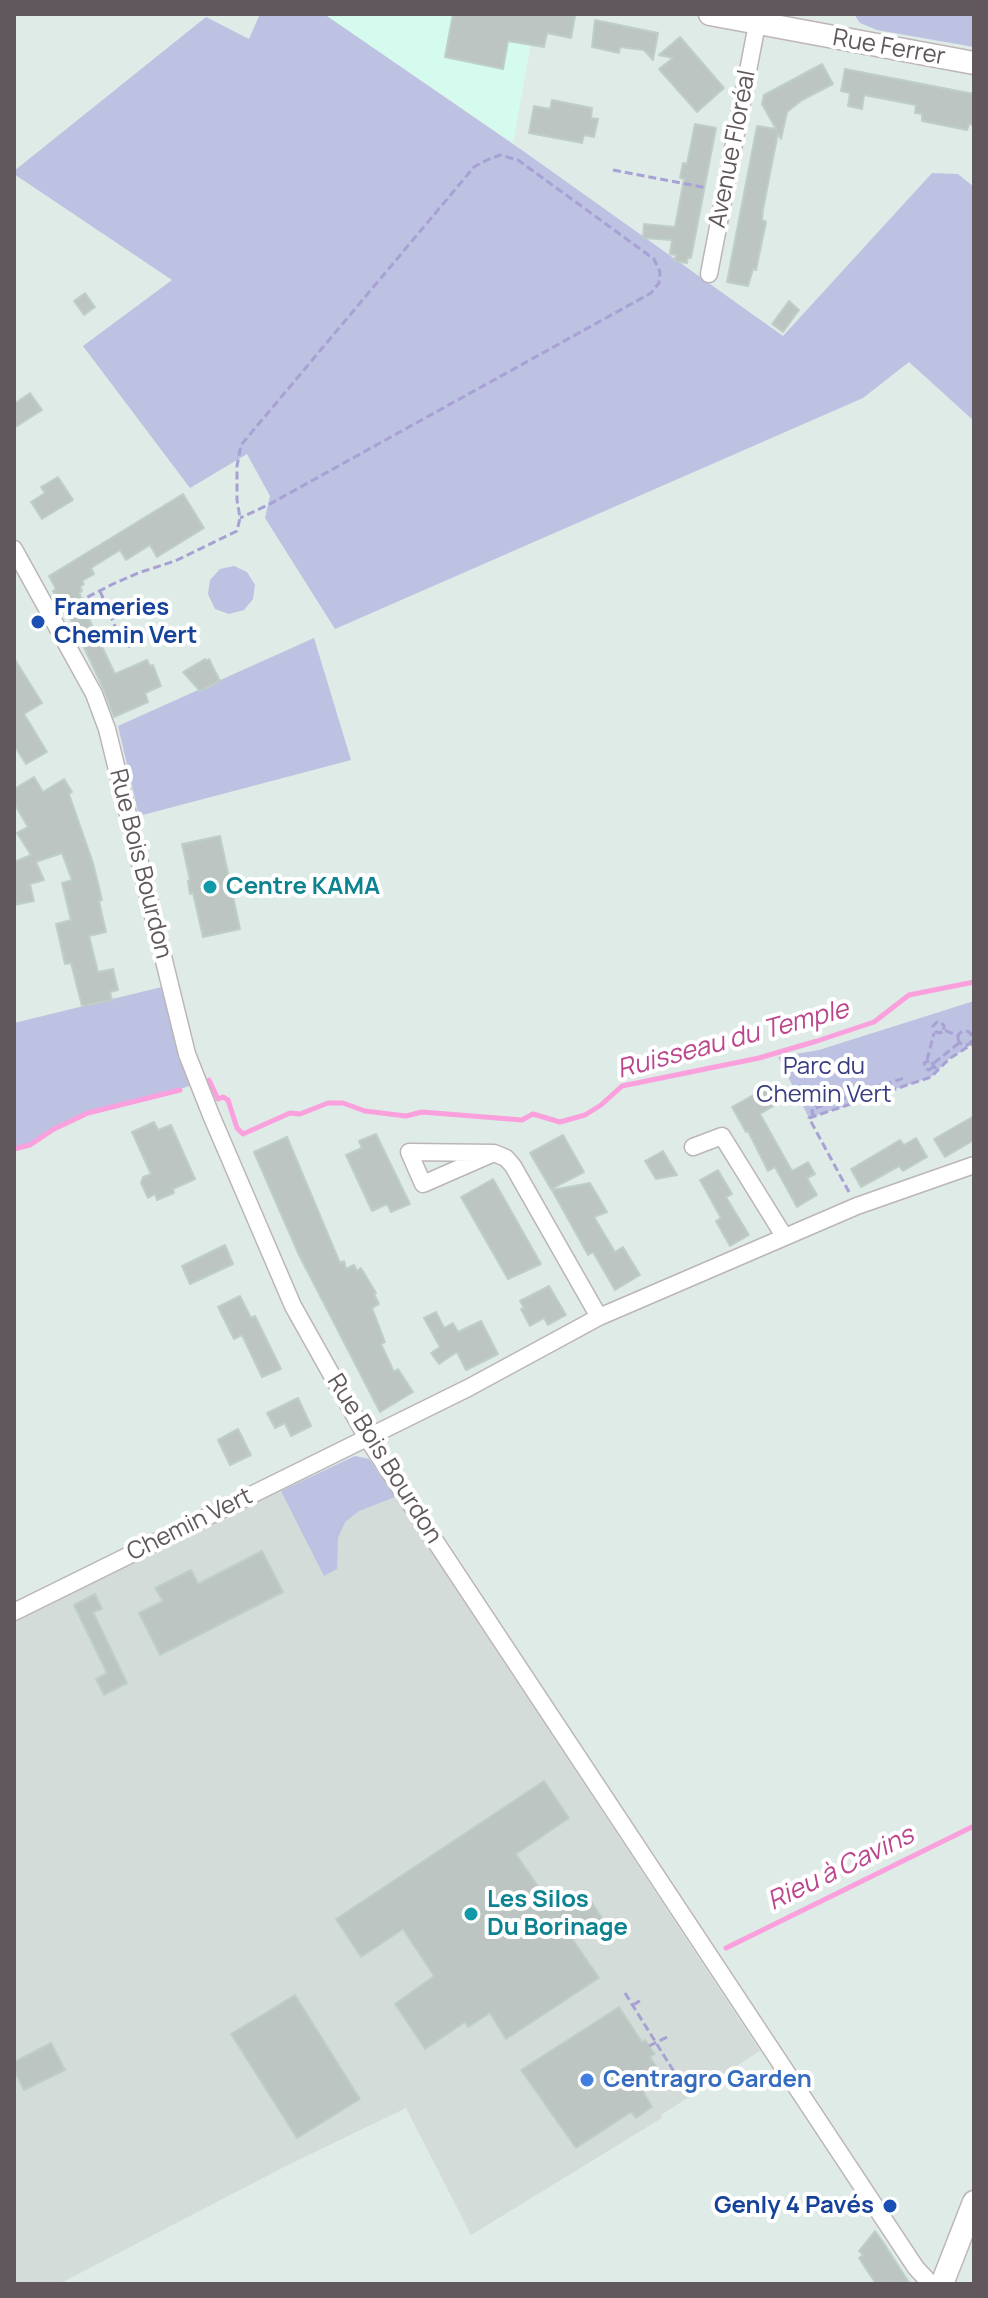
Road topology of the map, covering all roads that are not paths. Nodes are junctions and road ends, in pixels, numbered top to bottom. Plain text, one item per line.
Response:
1 (710, 14) edge
2 (765, 21) edge
3 (974, 63) edge
4 (709, 274) dead end
5 (14, 549) edge
6 (693, 1147) dead end
7 (494, 1153) dead end
8 (974, 1165) edge
9 (784, 1236) junction
10 (599, 1317) junction
11 (367, 1438) junction
12 (14, 1612) edge
13 (974, 2202) edge
14 (931, 2284) edge
15 (942, 2284) edge

1 - 2 main road, Rue Ferrer
2 - 3 main road, Rue Ferrer
2 - 4 street, Avenue Floréal
5 - 11 street, Rue Bois Bourdon
6 - 9 street
7 - 10 street
8 - 9 street, Chemin Vert
9 - 10 street, Chemin Vert
10 - 11 street, Chemin Vert
11 - 12 street, Chemin Vert
11 - 14 street, Rue Bois Bourdon
13 - 15 main road

